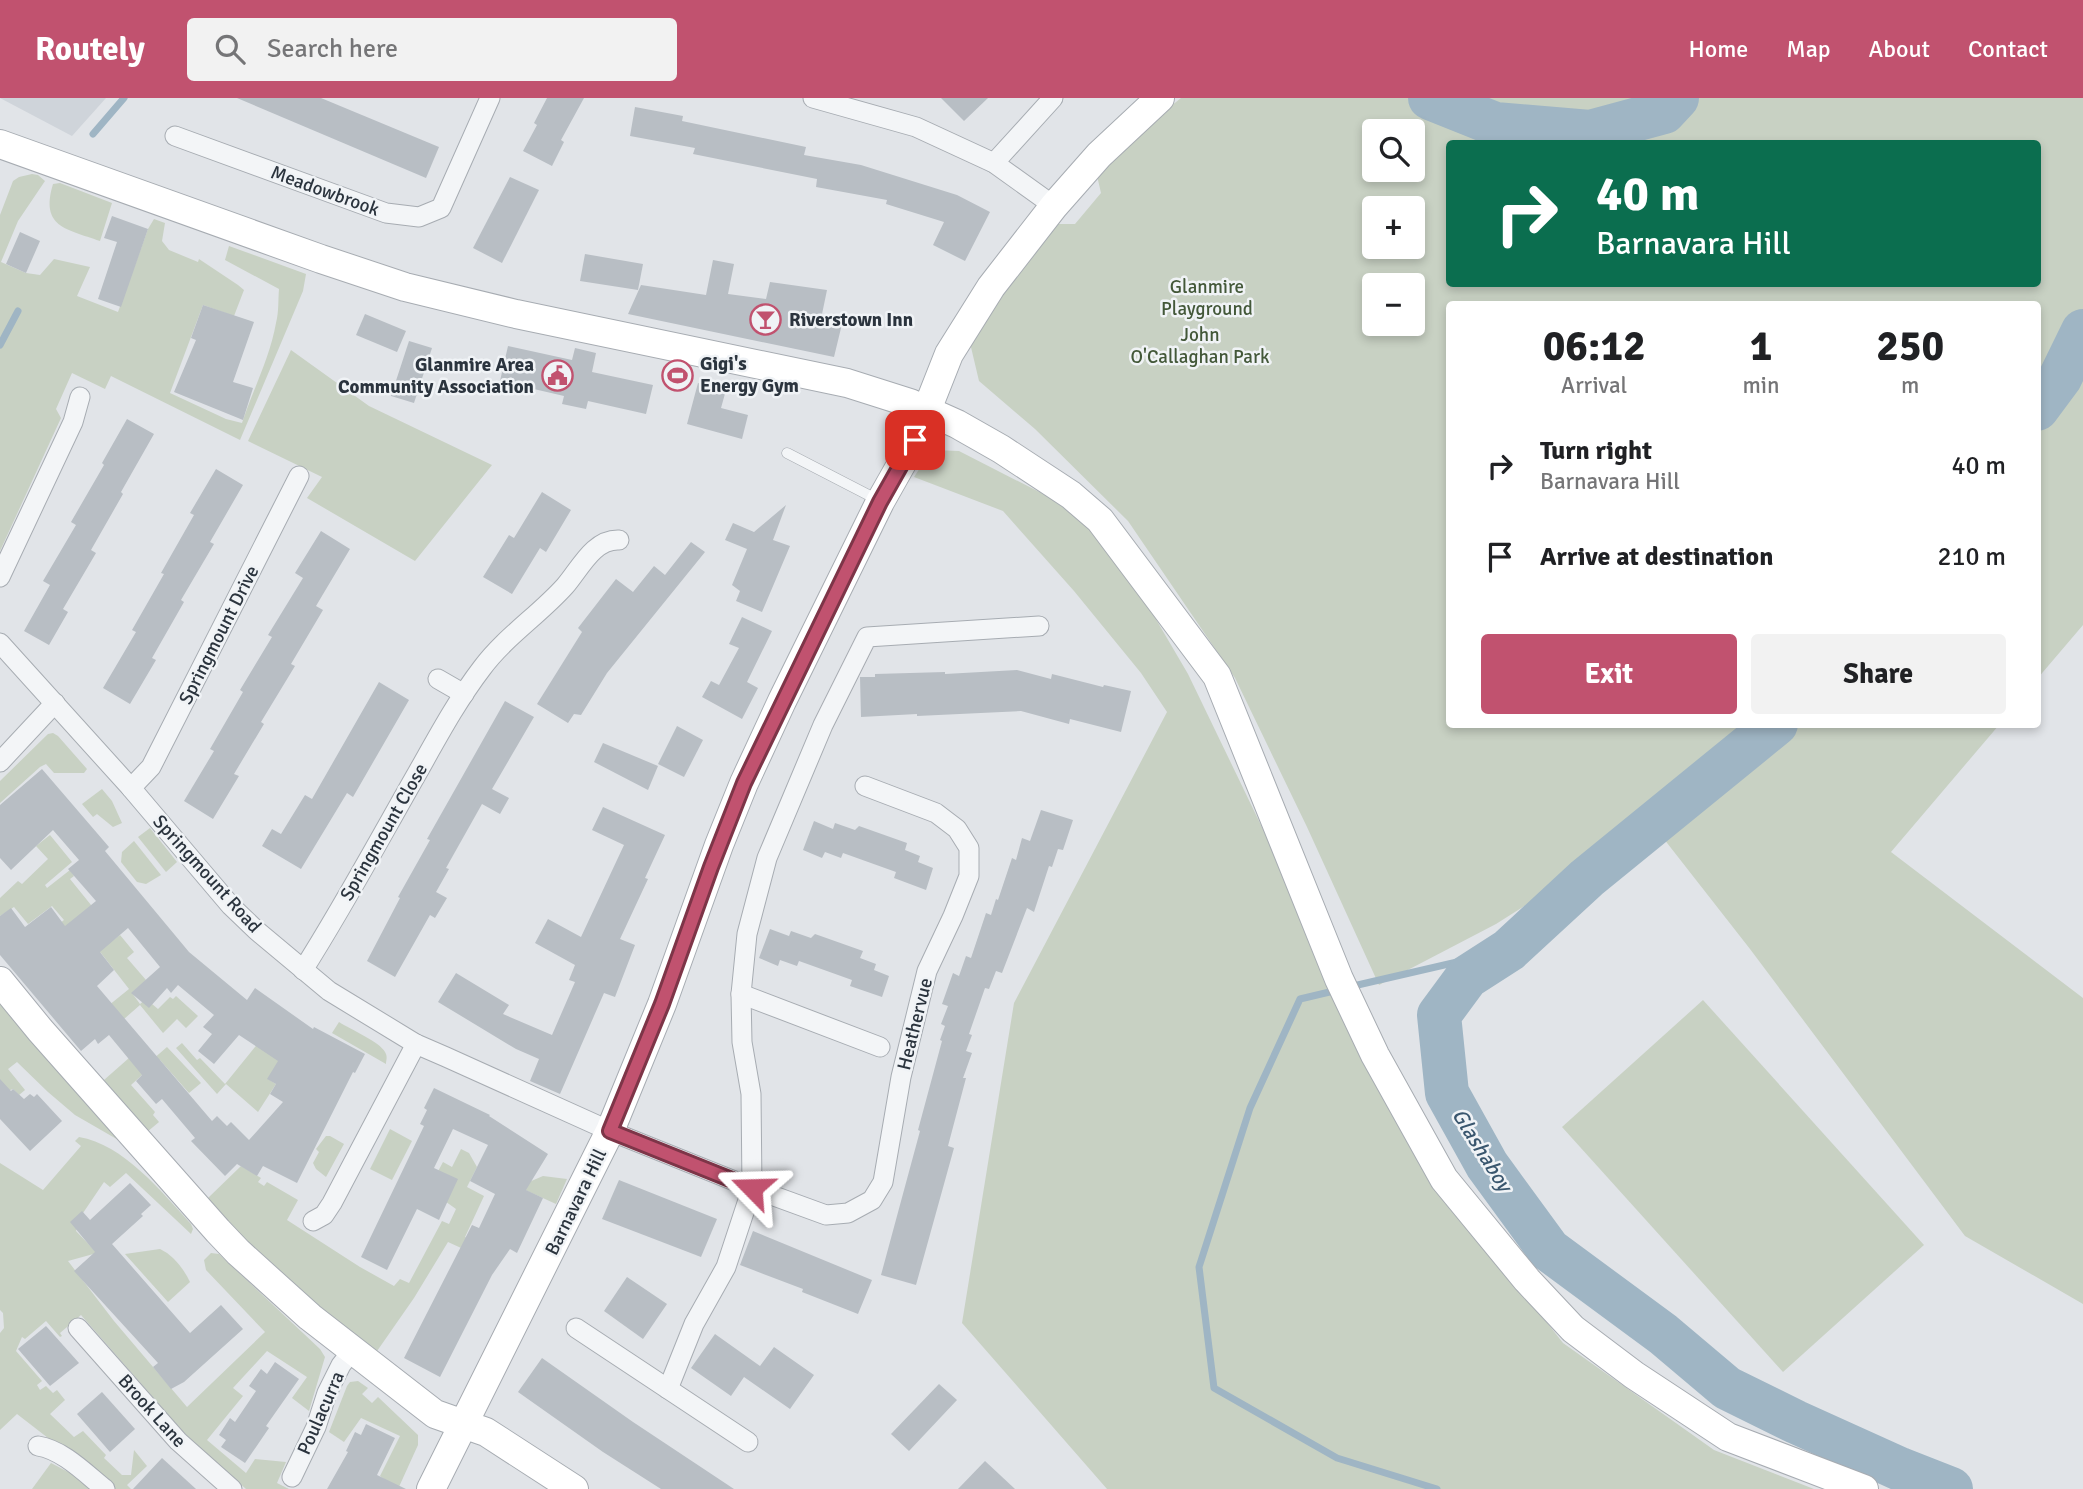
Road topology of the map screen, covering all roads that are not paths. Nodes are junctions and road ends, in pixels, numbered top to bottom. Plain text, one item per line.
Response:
1 (490, 98) edge
2 (813, 98) edge
3 (1053, 98) edge
4 (1160, 98) edge
5 (175, 136) dead end
6 (0, 144) edge
7 (994, 163) junction
8 (1054, 206) junction
9 (80, 397) dead end
10 (928, 410) junction
11 (787, 453) dead end
12 (299, 476) dead end
13 (880, 502) junction
14 (619, 540) dead end
15 (0, 577) edge
16 (1039, 626) dead end
17 (0, 643) edge
18 (438, 679) dead end
19 (464, 694) junction
20 (55, 703) junction
21 (0, 762) edge
22 (864, 786) dead end
23 (131, 788) junction
24 (303, 970) junction
25 (0, 981) edge
26 (741, 994) junction
27 (416, 1044) junction
28 (880, 1047) dead end
29 (610, 1131) junction
30 (752, 1188) junction
31 (313, 1221) dead end
32 (78, 1328) dead end
33 (576, 1328) dead end
34 (352, 1350) junction
35 (668, 1389) junction
36 (465, 1424) junction
37 (748, 1442) dead end
38 (38, 1446) dead end
39 (292, 1477) dead end
40 (105, 1489) edge
41 (232, 1489) edge
42 (431, 1489) edge
43 (574, 1489) edge
44 (1864, 1489) edge

1 - 5 street, Meadowbrook
2 - 7 street
3 - 7 street
4 - 8 main road, Barnavara Hill
6 - 10 main road
7 - 8 street
8 - 10 main road, Barnavara Hill
9 - 15 street
10 - 13 main road, Barnavara Hill
10 - 44 main road
11 - 13 lane
12 - 23 street, Springmount Drive
13 - 29 main road, Barnavara Hill
14 - 19 street, Springmount Close
16 - 26 street
17 - 20 street, Springmount Road
18 - 19 street
19 - 24 street, Springmount Close
20 - 21 street
20 - 23 street, Springmount Road
22 - 30 street, Heathervue
23 - 24 street, Springmount Road
24 - 27 street, Springmount Road
25 - 34 main road
26 - 28 street, Heathervue
26 - 30 street
27 - 29 street, Springmount Road
27 - 31 street
29 - 30 street, Heathervue
29 - 36 main road, Barnavara Hill
30 - 35 street
32 - 41 street, Brook Lane
33 - 35 street
34 - 36 main road
34 - 39 street, Poulacurra
35 - 37 street
36 - 42 main road, Barnavara Hill
36 - 43 main road
38 - 40 street

